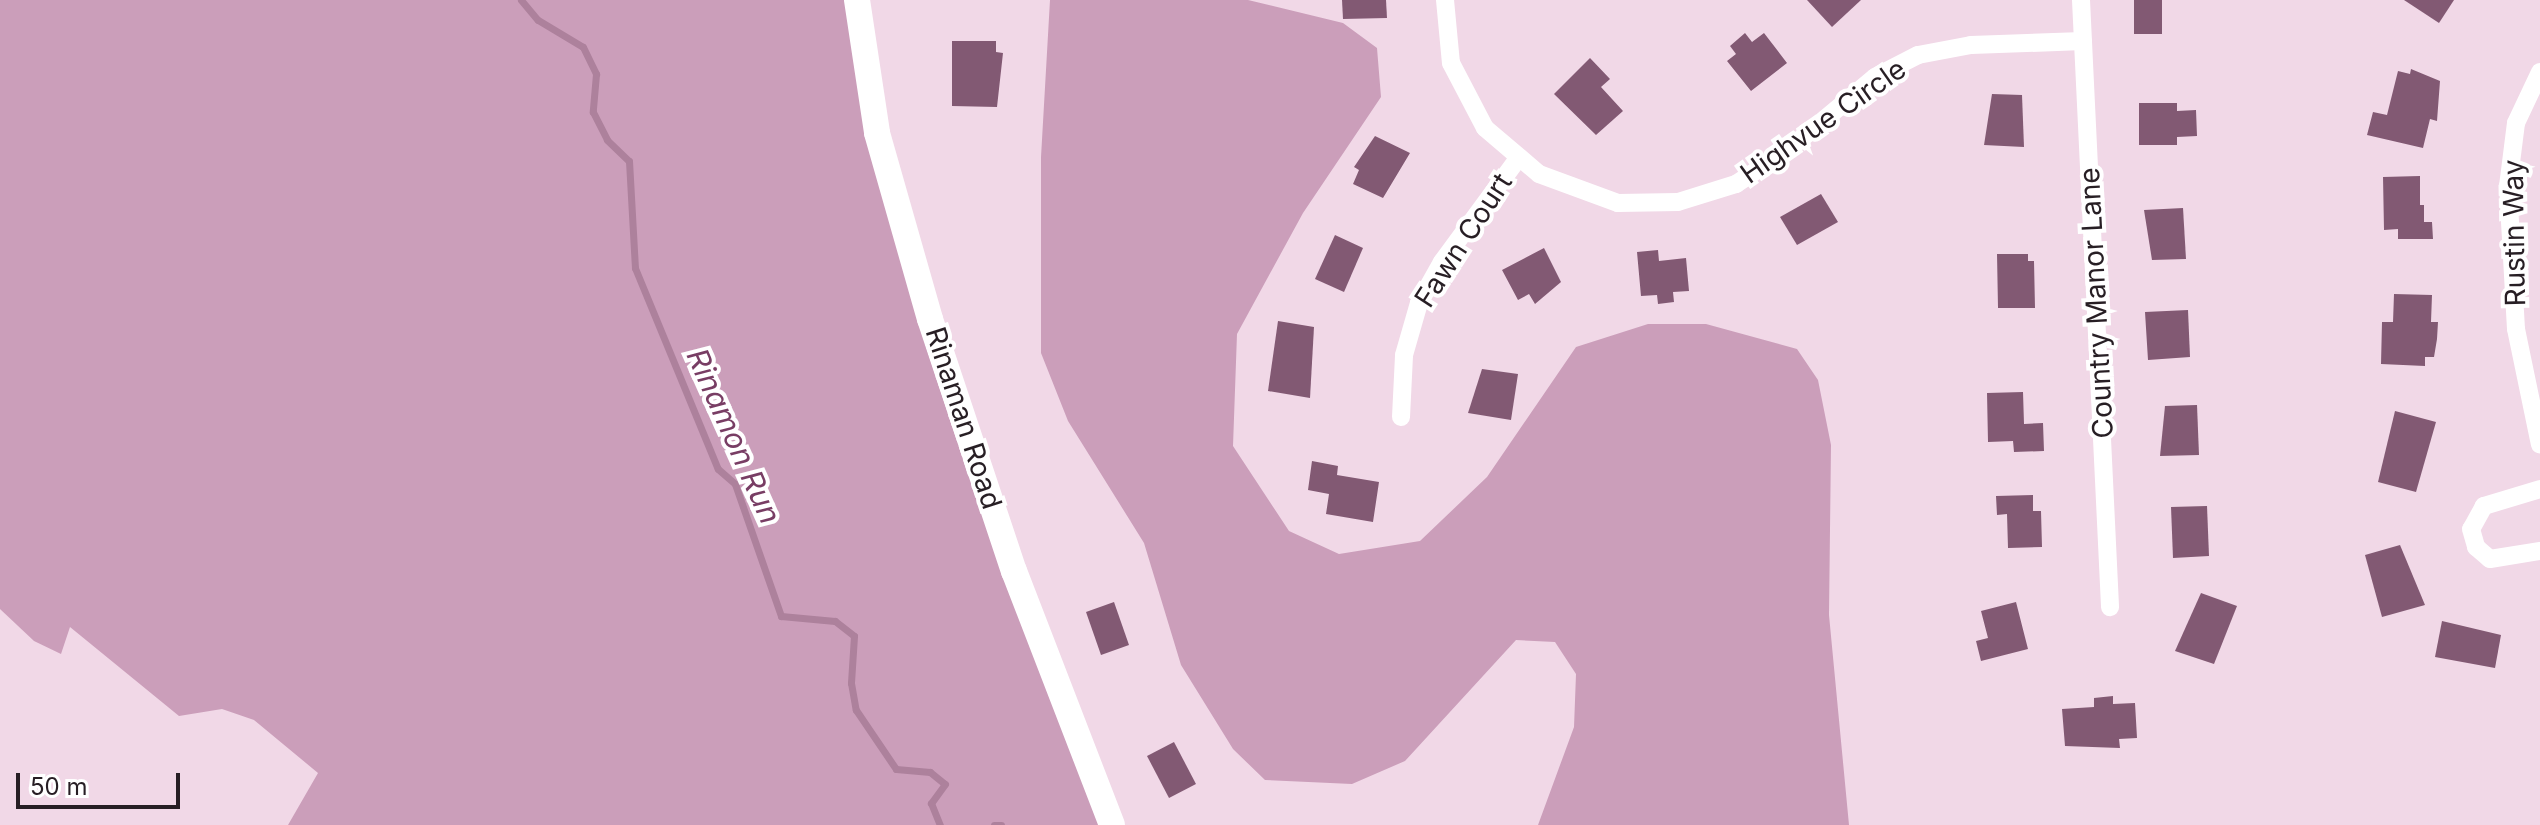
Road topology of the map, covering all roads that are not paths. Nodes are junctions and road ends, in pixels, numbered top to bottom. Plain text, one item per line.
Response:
1 (857, 0) edge
2 (1445, 0) edge
3 (2081, 0) edge
4 (2083, 41) junction
5 (2540, 72) edge
6 (1517, 160) junction
7 (1401, 417) dead end
8 (2540, 445) edge
9 (2540, 489) edge
10 (2540, 551) edge
11 (2110, 607) dead end
12 (1112, 825) edge

1 - 12 street, Rinaman Road
2 - 6 street, Highvue Circle
3 - 4 street, Country Manor Lane
4 - 6 street, Highvue Circle
4 - 11 street, Country Manor Lane
5 - 8 street, Rustin Way
6 - 7 street, Fawn Court
9 - 10 street

